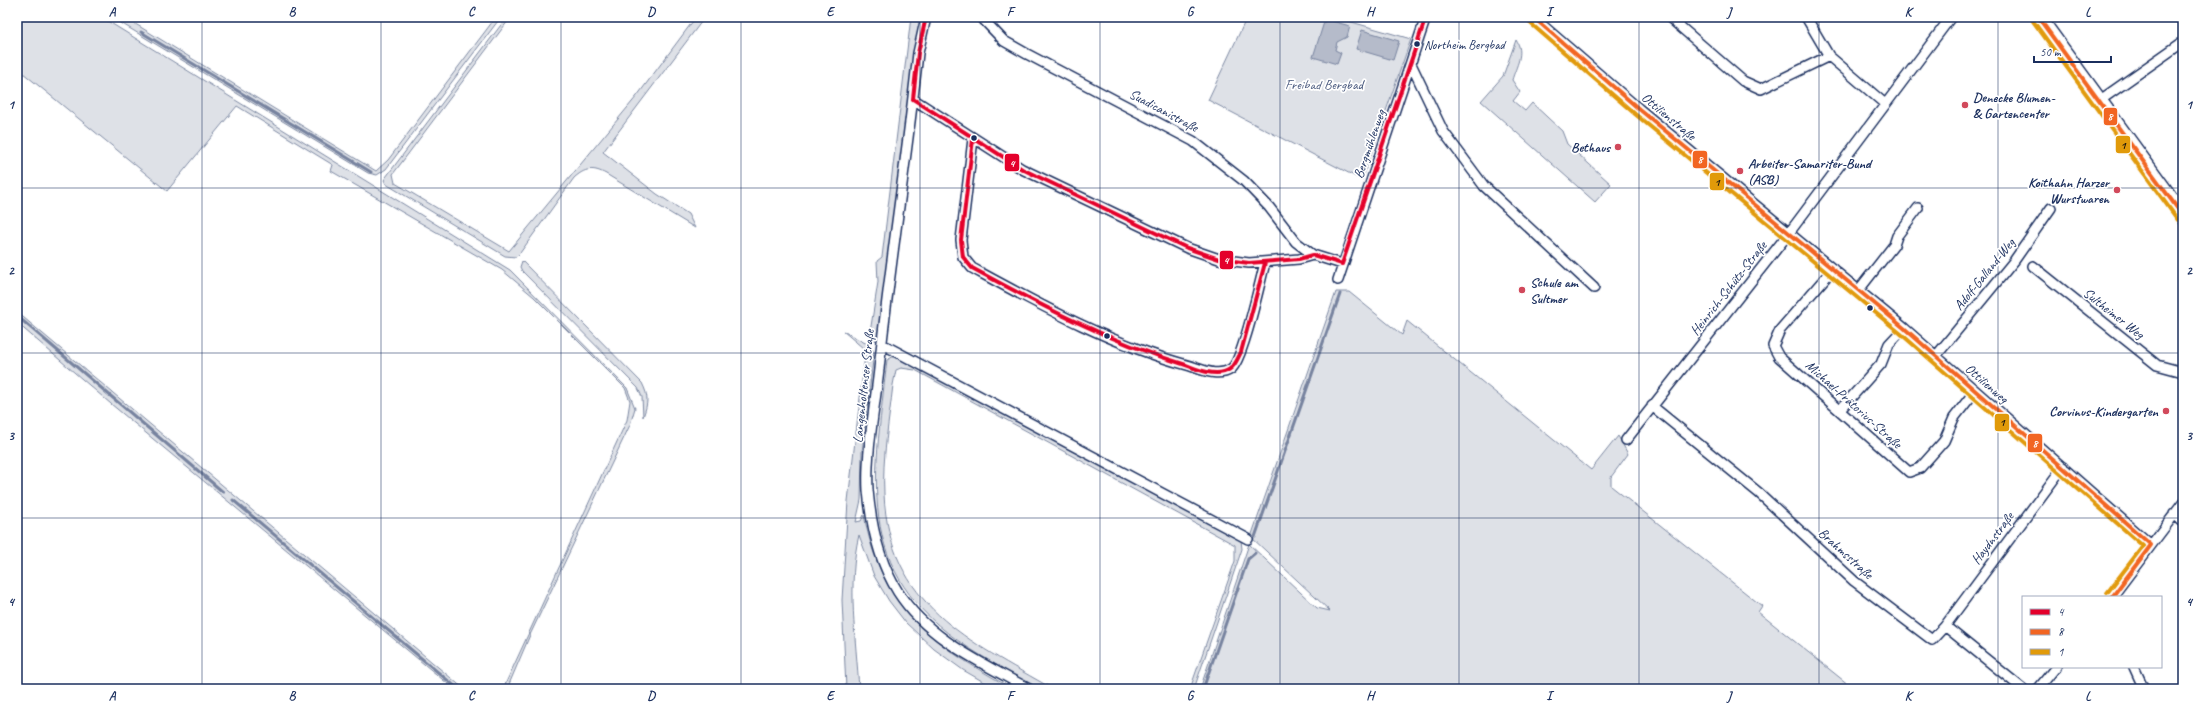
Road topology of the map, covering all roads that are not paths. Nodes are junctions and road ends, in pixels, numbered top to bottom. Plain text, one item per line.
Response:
1 (926, 17) edge
2 (981, 17) edge
3 (1426, 17) edge
4 (1534, 17) edge
5 (1669, 17) edge
6 (1806, 17) edge
7 (1951, 17) edge
8 (2039, 18) edge
9 (2183, 42) edge
10 (1829, 56) junction
11 (1411, 64) junction
12 (913, 99) junction
13 (2099, 101) junction
14 (1885, 104) junction
15 (973, 139) junction
16 (1918, 208) dead end
17 (2051, 208) dead end
18 (2183, 216) edge
19 (1789, 233) junction
20 (1313, 255) junction
21 (1265, 263) junction
22 (1342, 264) junction
23 (2033, 266) dead end
24 (1833, 269) junction
25 (1338, 280) dead end
26 (1594, 288) dead end
27 (1858, 291) junction
28 (1904, 328) junction
29 (882, 344) junction
30 (1936, 356) junction
31 (2183, 372) edge
32 (1975, 390) junction
33 (1652, 406) junction
34 (1840, 410) junction
35 (1626, 440) dead end
36 (2063, 467) junction
37 (2183, 502) edge
38 (2174, 514) junction
39 (2183, 522) edge
40 (1248, 539) dead end
41 (2151, 545) junction
42 (2113, 596) edge
43 (1945, 626) junction
44 (2055, 668) edge
45 (2134, 668) edge
46 (1029, 689) edge
47 (2023, 689) edge
48 (2038, 689) edge
49 (2144, 689) edge

1 - 12 street, Langenholtenser Straße
2 - 20 street, Suadicanistraße
3 - 11 street, Bergmühlenweg
4 - 19 street, Ottilienstraße
5 - 10 street
6 - 10 street
7 - 14 street, Heinrich-Schütz-Straße
8 - 13 main road
9 - 13 street
10 - 14 street
11 - 22 street, Bergmühlenweg
11 - 26 street
12 - 15 street
12 - 29 street, Langenholtenser Straße
13 - 18 main road
14 - 19 street, Heinrich-Schütz-Straße
15 - 21 street
15 - 21 street
16 - 27 street
17 - 30 street, Adolf-Galland-Weg
19 - 24 street, Ottilienweg
19 - 33 street, Heinrich-Schütz-Straße
20 - 21 street
20 - 22 street
22 - 25 street, Bergmühlenweg
23 - 31 street, Sultheimer Weg
24 - 27 street, Ottilienweg
24 - 34 street, Michael-Prätorius-Straße
27 - 28 street, Ottilienweg
28 - 30 street, Ottilienweg
28 - 34 street
29 - 40 street
29 - 46 street, Langenholtenser Straße
30 - 32 street, Ottilienweg
32 - 34 street, Michael-Prätorius-Straße
32 - 36 street, Ottilienweg
33 - 35 street, Heinrich-Schütz-Straße
33 - 43 street, Brahmsstraße
36 - 41 street, Ottilienweg
36 - 43 street, Haydnstraße
37 - 38 street
38 - 39 street
38 - 41 street
41 - 42 street
43 - 47 street
44 - 48 street
45 - 49 street

